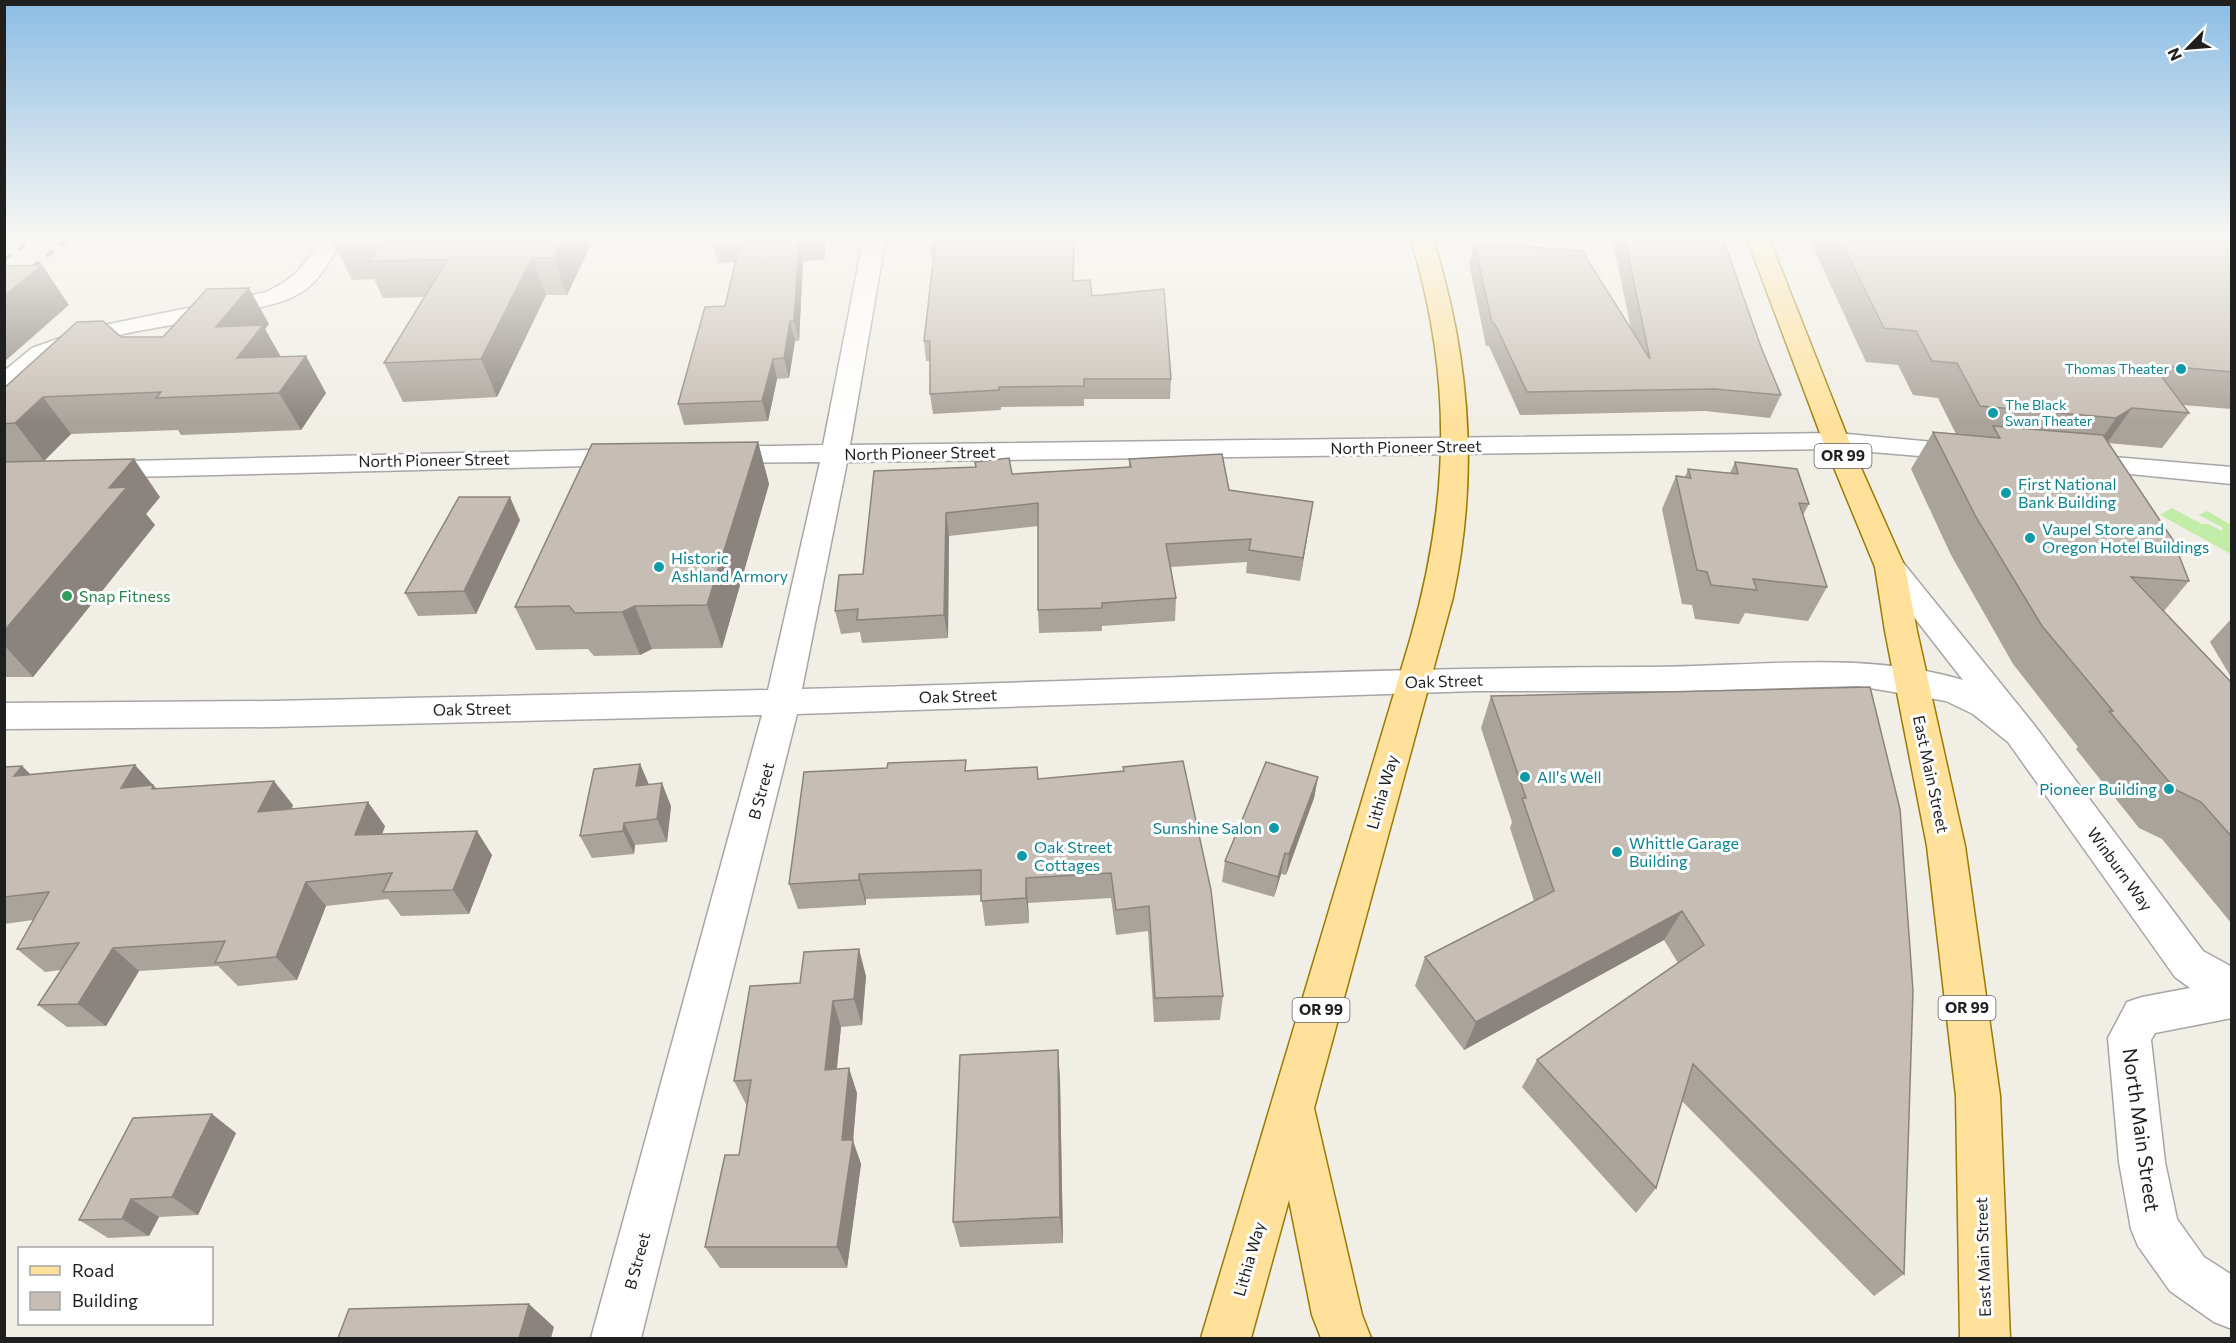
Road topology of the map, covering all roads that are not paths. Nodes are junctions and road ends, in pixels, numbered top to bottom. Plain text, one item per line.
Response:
1 (267, 299) edge
2 (864, 299) edge
3 (1439, 299) edge
4 (1781, 299) edge
5 (4, 385) edge
6 (1836, 441) junction
7 (1454, 446) junction
8 (835, 454) junction
9 (1998, 454) edge
10 (655, 456) edge
11 (690, 456) edge
12 (2056, 460) edge
13 (4, 471) edge
14 (2232, 476) edge
15 (1890, 567) junction
16 (1911, 681) junction
17 (1414, 682) junction
18 (783, 702) junction
19 (4, 716) edge
20 (2023, 735) junction
21 (2232, 986) edge
22 (2232, 999) edge
23 (1293, 1108) junction
24 (2232, 1304) edge
25 (616, 1338) edge
26 (1226, 1338) edge
27 (1346, 1338) edge
28 (1985, 1338) edge

1 - 5 street
2 - 8 street, B Street
3 - 7 main road, Lithia Way / OR 99
4 - 6 main road, East Main Street / OR 99
6 - 7 street, North Pioneer Street
6 - 9 street, North Pioneer Street
6 - 15 main road, East Main Street / OR 99
7 - 8 street, North Pioneer Street
7 - 17 main road, Lithia Way / OR 99
8 - 11 street, North Pioneer Street
8 - 18 street, B Street
10 - 13 street, North Pioneer Street
12 - 14 street
15 - 16 main road, East Main Street / OR 99
15 - 20 street, Winburn Way
16 - 17 street, Oak Street
16 - 20 street, Winburn Way
16 - 28 main road, East Main Street / OR 99
17 - 18 street, Oak Street
17 - 23 main road, Lithia Way / OR 99
18 - 19 street, Oak Street
18 - 25 street, B Street
20 - 21 street, Winburn Way
22 - 24 street, North Main Street
23 - 26 main road, Lithia Way / OR 99
23 - 27 main road

